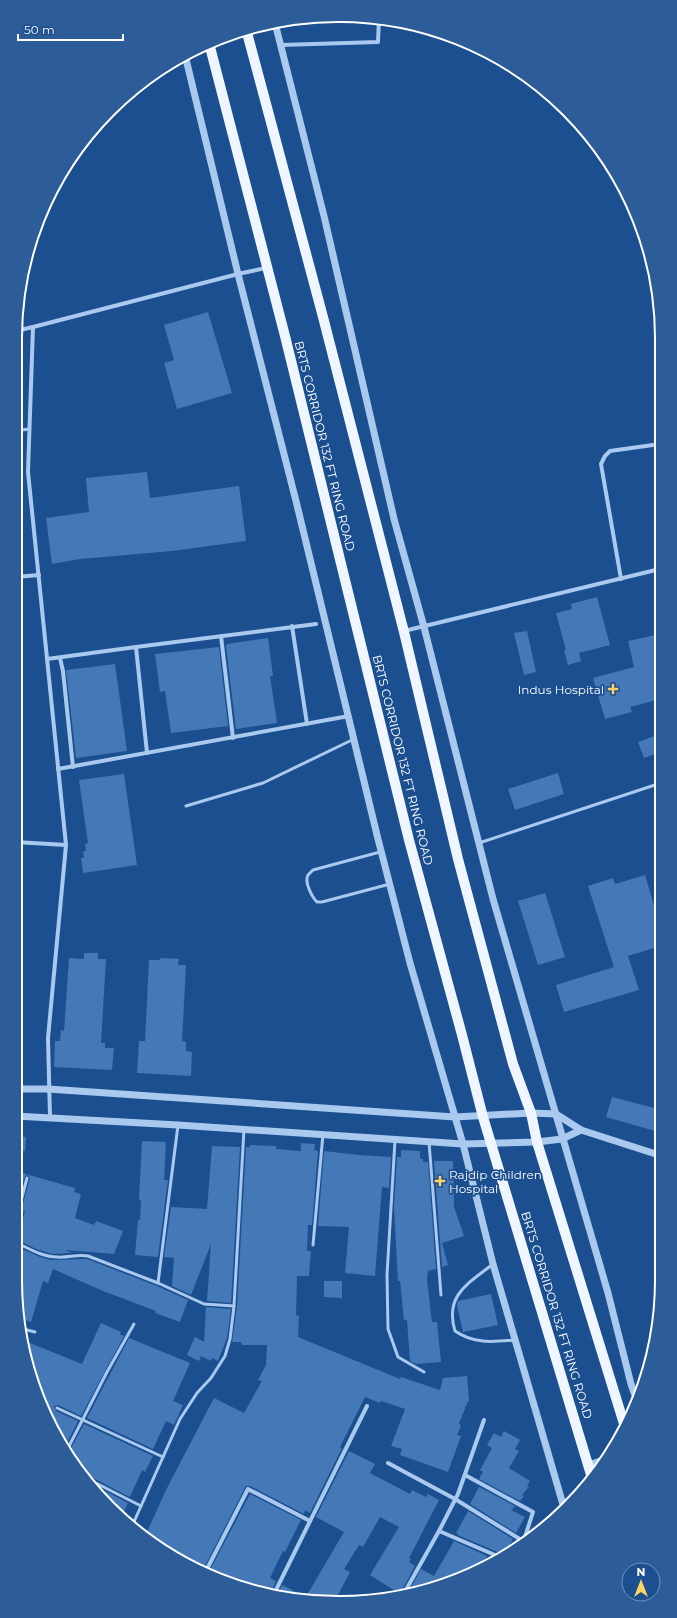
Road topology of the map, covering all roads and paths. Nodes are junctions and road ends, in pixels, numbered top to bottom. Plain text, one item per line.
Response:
1 (379, 25) edge
2 (276, 28) edge
3 (248, 36) edge
4 (281, 45) junction
5 (211, 49) edge
6 (186, 61) edge
7 (267, 268) junction
8 (238, 274) junction
9 (33, 327) junction
10 (22, 329) edge
11 (22, 430) edge
12 (29, 430) junction
13 (655, 445) edge
14 (655, 570) edge
15 (39, 575) junction
16 (22, 576) edge
17 (621, 579) junction
18 (316, 624) dead end
19 (292, 626) junction
20 (424, 627) junction
21 (404, 632) junction
22 (220, 636) junction
23 (136, 647) junction
24 (60, 658) junction
25 (47, 659) junction
26 (349, 716) junction
27 (307, 724) junction
28 (233, 738) junction
29 (354, 739) junction
30 (147, 753) junction
31 (73, 767) junction
32 (58, 769) junction
33 (655, 784) edge
34 (186, 806) dead end
35 (22, 842) edge
36 (479, 843) junction
37 (66, 845) junction
38 (382, 852) junction
39 (390, 884) junction
40 (22, 1089) edge
41 (48, 1089) junction
42 (531, 1114) junction
43 (556, 1114) junction
44 (22, 1116) edge
45 (483, 1116) junction
46 (50, 1117) junction
47 (455, 1117) junction
48 (178, 1125) junction
49 (244, 1129) junction
50 (581, 1130) junction
51 (323, 1134) junction
52 (395, 1140) junction
53 (562, 1140) junction
54 (429, 1142) junction
55 (537, 1142) junction
56 (492, 1143) junction
57 (463, 1144) junction
58 (655, 1154) edge
59 (27, 1178) dead end
60 (22, 1197) edge
61 (22, 1245) edge
62 (314, 1245) dead end
63 (493, 1264) junction
64 (158, 1283) junction
65 (441, 1295) dead end
66 (234, 1306) junction
67 (134, 1324) dead end
68 (26, 1330) edge
69 (35, 1332) dead end
70 (516, 1340) junction
71 (424, 1372) dead end
72 (634, 1393) edge
73 (367, 1406) dead end
74 (57, 1408) dead end
75 (622, 1418) edge
76 (484, 1420) dead end
77 (82, 1421) junction
78 (69, 1446) edge
79 (163, 1457) junction
80 (597, 1462) edge
81 (388, 1463) dead end
82 (589, 1465) junction
83 (590, 1471) edge
84 (465, 1475) junction
85 (97, 1484) edge
86 (455, 1499) junction
87 (562, 1503) edge
88 (141, 1506) junction
89 (134, 1521) edge
90 (310, 1521) junction
91 (439, 1531) junction
92 (526, 1535) edge
93 (521, 1538) edge
94 (495, 1555) edge
95 (208, 1567) edge
96 (407, 1588) edge
97 (275, 1590) edge

1 - 4 street
2 - 4 street
3 - 21 main road
4 - 20 street
5 - 7 main road, BRTS CORRIDOR 132 FT RING ROAD
6 - 8 street
7 - 8 street
7 - 45 main road, BRTS CORRIDOR 132 FT RING ROAD
8 - 9 street
8 - 26 street
9 - 10 street
9 - 12 street
11 - 12 lane
12 - 15 street
13 - 17 street
14 - 17 street
15 - 16 street
15 - 25 street
17 - 20 street
18 - 19 street
19 - 22 street
19 - 27 street
20 - 21 street
20 - 36 street
21 - 42 main road
22 - 23 street
22 - 28 street
23 - 24 street
23 - 30 street
24 - 25 street
24 - 31 street
25 - 32 street
26 - 27 street
26 - 29 street
27 - 28 street
28 - 30 street
29 - 34 lane
29 - 38 street
30 - 31 street
31 - 32 street
32 - 37 street
33 - 36 lane
35 - 37 street
36 - 43 street
37 - 41 street
38 - 39 street
38 - 39 lane
39 - 47 street
40 - 41 street
41 - 46 street
41 - 47 street
42 - 43 street
42 - 45 street
42 - 55 main road
43 - 50 street
43 - 53 street
44 - 46 street
45 - 47 street
45 - 56 main road, BRTS CORRIDOR 132 FT RING ROAD
46 - 48 street
47 - 57 street
48 - 49 street
48 - 64 lane
49 - 51 street
49 - 66 lane
50 - 53 street
50 - 58 street
51 - 52 street
51 - 62 lane
52 - 54 street
52 - 71 lane
53 - 55 street
53 - 72 street
54 - 57 street
54 - 65 lane
55 - 56 street
55 - 75 main road
56 - 57 street
56 - 82 main road, BRTS CORRIDOR 132 FT RING ROAD
57 - 63 street
59 - 60 lane
61 - 64 lane
63 - 70 street
63 - 70 lane
64 - 66 lane
66 - 79 lane
67 - 77 lane
68 - 69 lane
70 - 87 street
73 - 90 street
74 - 77 lane
76 - 84 street
77 - 78 lane
77 - 79 lane
79 - 88 lane
80 - 82 street
81 - 86 street
82 - 83 main road, BRTS CORRIDOR 132 FT RING ROAD
84 - 86 street
84 - 92 street
85 - 88 lane
86 - 91 street
86 - 93 street
88 - 89 lane
90 - 95 street
90 - 97 street
91 - 94 street
91 - 96 street

